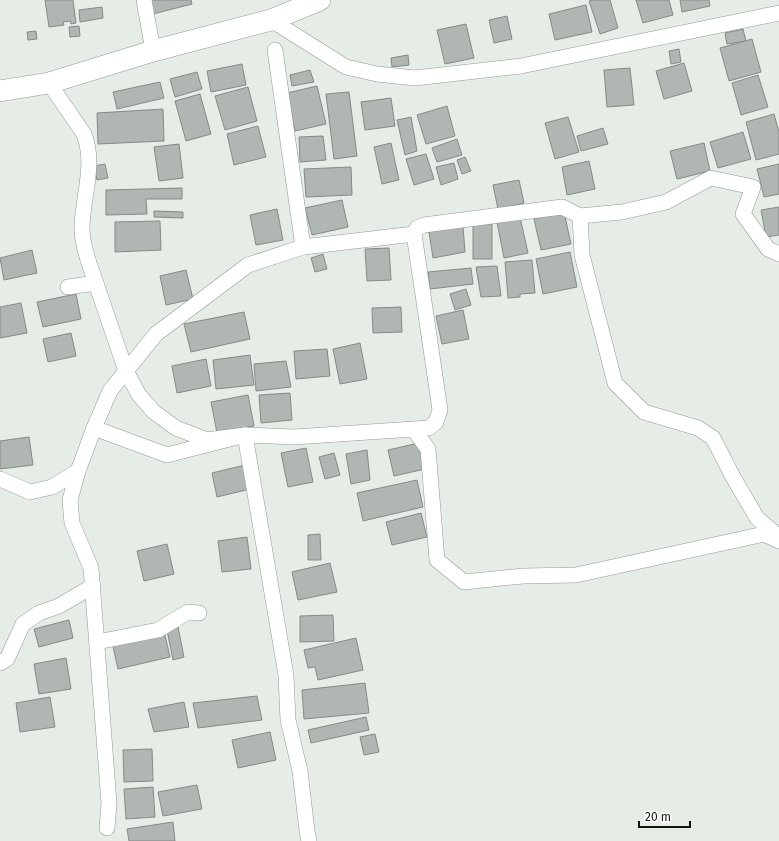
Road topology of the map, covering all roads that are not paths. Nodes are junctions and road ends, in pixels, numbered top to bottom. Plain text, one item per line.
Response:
1 (144, 0) edge
2 (320, 0) edge
3 (779, 13) edge
4 (271, 20) junction
5 (275, 50) dead end
6 (153, 51) junction
7 (49, 83) junction
8 (0, 91) edge
9 (580, 216) junction
10 (414, 234) junction
11 (303, 247) junction
12 (779, 254) edge
13 (96, 283) junction
14 (68, 287) dead end
15 (126, 371) junction
16 (94, 428) junction
17 (414, 430) junction
18 (245, 436) junction
19 (78, 471) junction
20 (0, 479) edge
21 (779, 537) edge
22 (779, 541) edge
23 (93, 586) junction
24 (199, 614) dead end
25 (97, 642) junction
26 (0, 663) edge
27 (107, 828) dead end
28 (309, 841) edge

1 - 6 street
2 - 4 main road
3 - 4 street
4 - 6 main road
5 - 11 street
6 - 7 main road
7 - 8 main road
7 - 13 street
9 - 10 street
9 - 12 street
9 - 21 street
10 - 11 street
10 - 17 street
11 - 15 street
13 - 14 street
13 - 15 street
15 - 16 street
15 - 18 street
16 - 18 street
16 - 19 street
17 - 18 street
17 - 22 street
18 - 28 street
19 - 20 street
19 - 23 street
23 - 25 street
23 - 26 street
24 - 25 street
25 - 27 street

